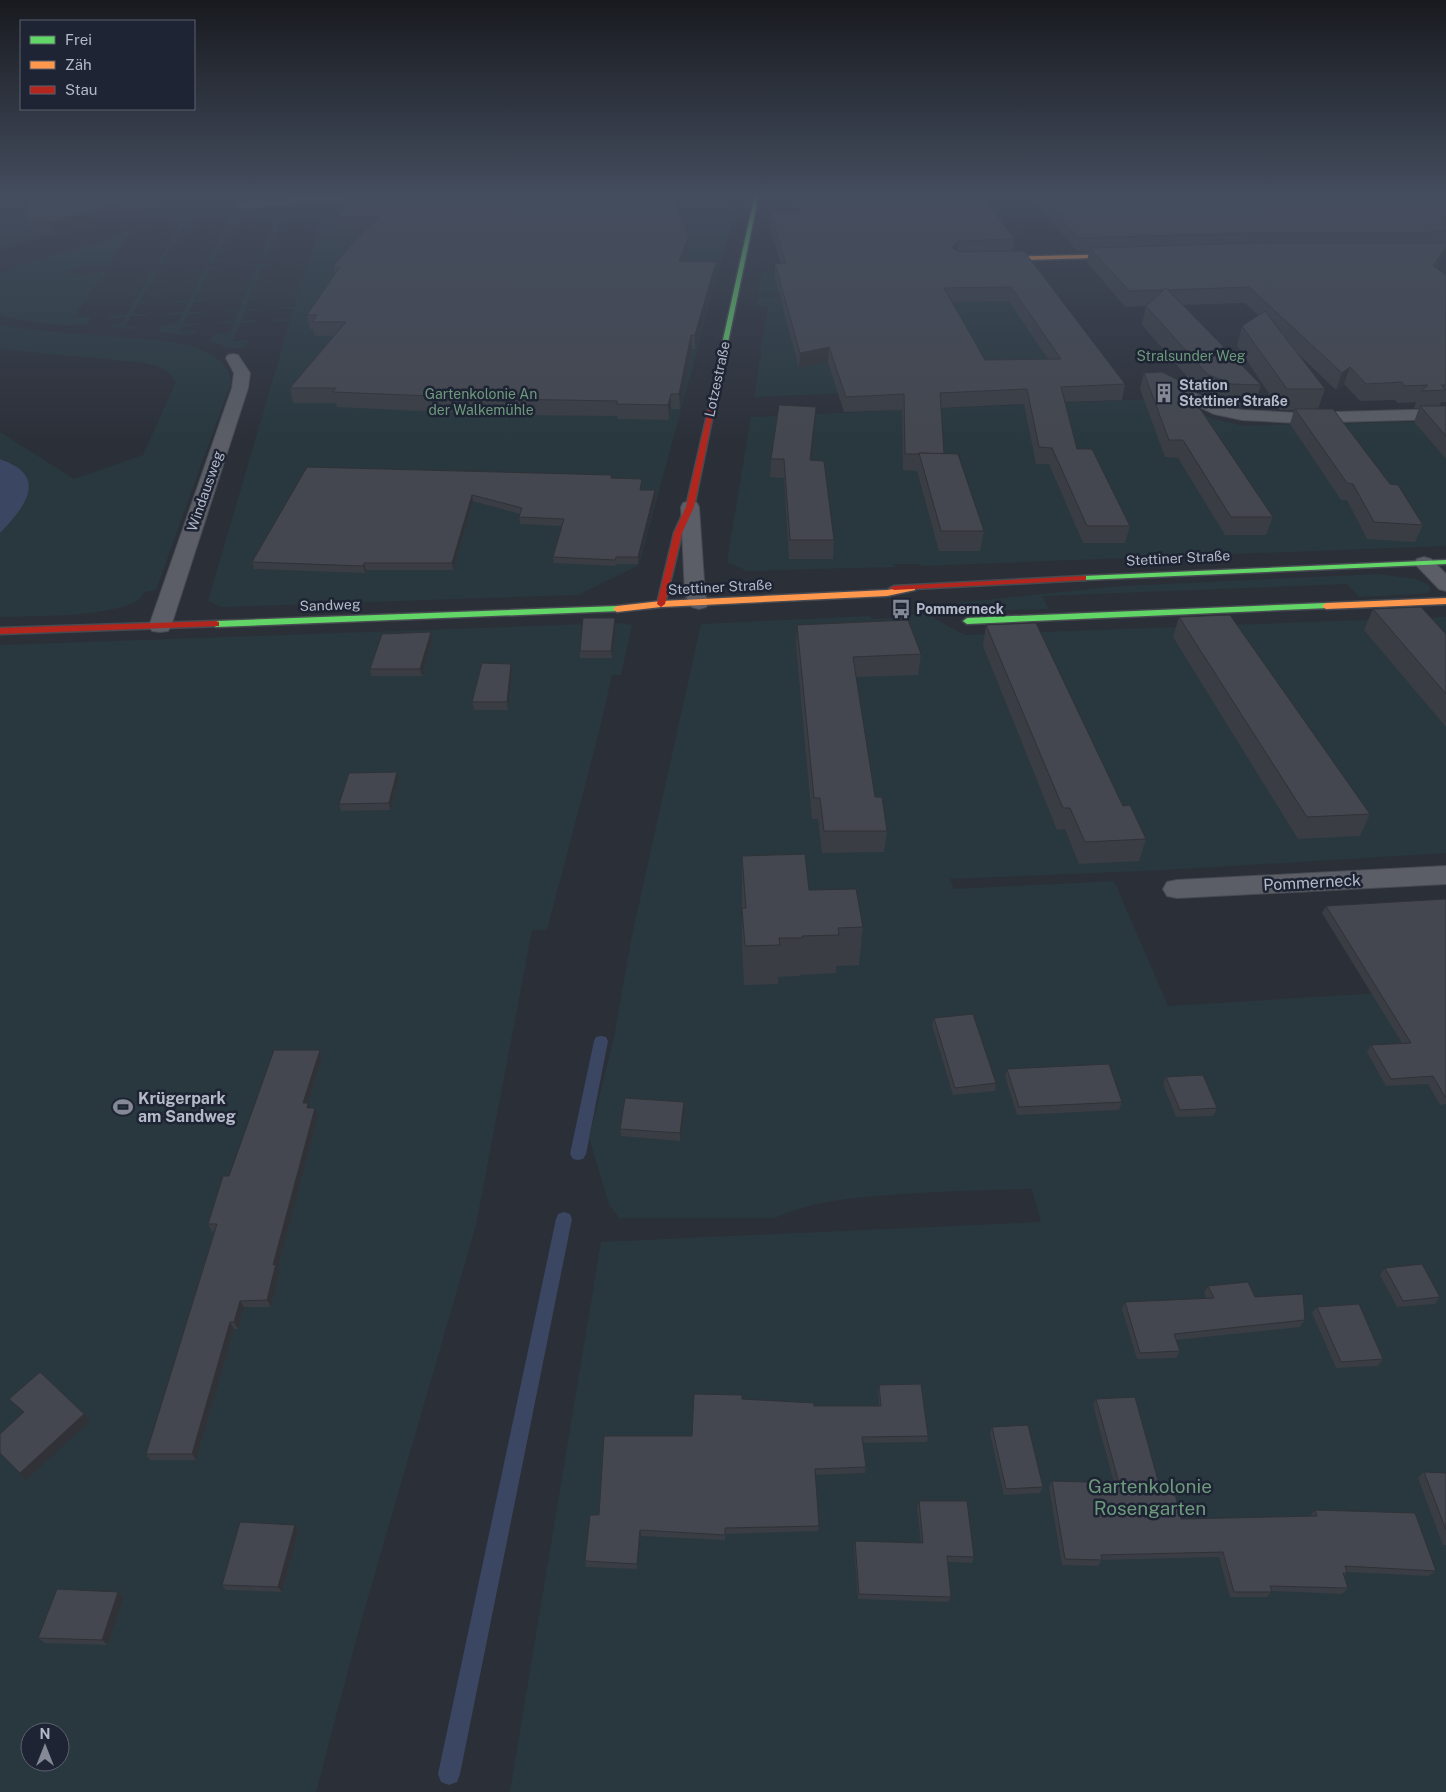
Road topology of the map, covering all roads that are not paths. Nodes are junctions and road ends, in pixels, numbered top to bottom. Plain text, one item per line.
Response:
1 (738, 278) edge
2 (233, 358) dead end
3 (1165, 384) edge
4 (1446, 414) edge
5 (690, 506) junction
6 (1446, 562) edge
7 (1424, 563) junction
8 (1446, 586) edge
9 (697, 599) junction
10 (1446, 601) edge
11 (661, 604) junction
12 (967, 621) dead end
13 (160, 626) junction
14 (0, 631) edge
15 (1446, 875) edge
16 (1177, 890) dead end

1 - 5 street, Lotzestraße
2 - 13 street, Windausweg
3 - 4 street
5 - 9 street, Lotzestraße
5 - 11 street, Lotzestraße
6 - 7 street, Stettiner Straße
7 - 8 street
7 - 9 street, Stettiner Straße
9 - 11 street, Stettiner Straße
10 - 12 street
11 - 13 street, Sandweg
13 - 14 street, Sandweg
15 - 16 street, Pommerneck

